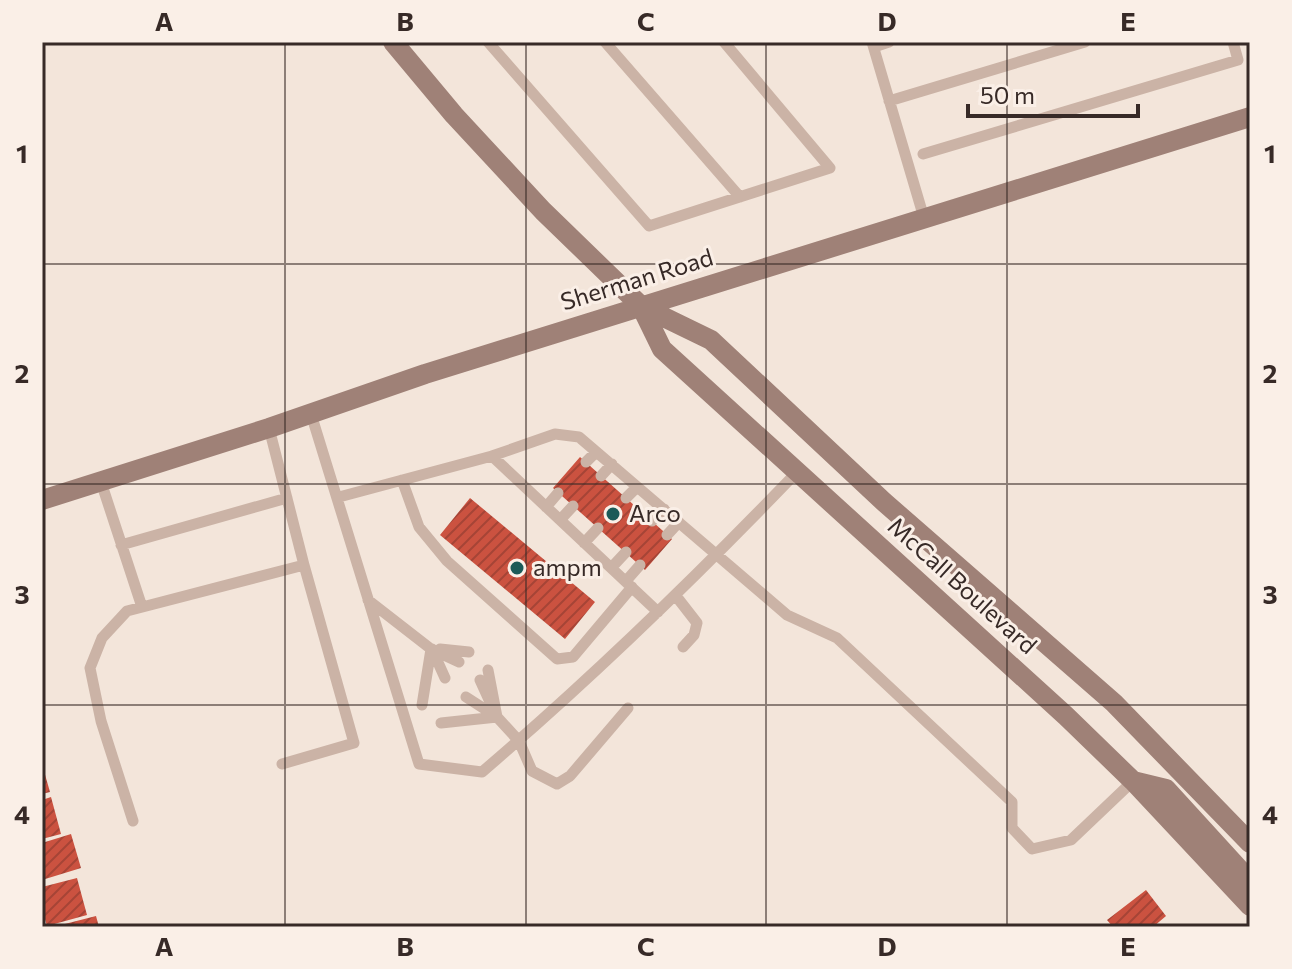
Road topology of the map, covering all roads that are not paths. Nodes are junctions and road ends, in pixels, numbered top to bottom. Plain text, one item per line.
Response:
1 (393, 42) edge
2 (488, 42) edge
3 (605, 42) edge
4 (724, 42) edge
5 (889, 42) edge
6 (1085, 42) edge
7 (1233, 42) edge
8 (873, 44) edge
9 (889, 101) junction
10 (1250, 117) edge
11 (923, 154) dead end
12 (740, 197) junction
13 (924, 218) junction
14 (641, 306) junction
15 (311, 414) junction
16 (269, 428) junction
17 (596, 452) junction
18 (492, 456) junction
19 (586, 462) dead end
20 (612, 464) junction
21 (797, 472) junction
22 (601, 476) dead end
23 (402, 480) junction
24 (101, 482) junction
25 (637, 487) junction
26 (558, 493) dead end
27 (339, 497) junction
28 (287, 498) junction
29 (626, 498) dead end
30 (42, 500) edge
31 (573, 506) dead end
32 (546, 507) junction
33 (664, 509) junction
34 (560, 520) junction
35 (652, 521) dead end
36 (679, 522) junction
37 (598, 528) dead end
38 (667, 535) dead end
39 (584, 543) junction
40 (121, 545) junction
41 (626, 552) dead end
42 (717, 555) junction
43 (304, 565) junction
44 (640, 565) dead end
45 (612, 567) junction
46 (629, 584) junction
47 (676, 596) junction
48 (368, 600) junction
49 (142, 607) junction
50 (658, 612) junction
51 (683, 647) dead end
52 (431, 649) junction
53 (469, 652) dead end
54 (459, 662) dead end
55 (488, 670) dead end
56 (445, 678) dead end
57 (480, 680) dead end
58 (466, 697) dead end
59 (426, 701) dead end
60 (628, 708) dead end
61 (497, 717) junction
62 (446, 719) dead end
63 (519, 741) junction
64 (282, 764) dead end
65 (1133, 781) junction
66 (133, 821) dead end
67 (1250, 843) edge
68 (1250, 881) edge
69 (1250, 906) edge

1 - 14 main road, McCall Boulevard
2 - 12 lane
3 - 12 lane
4 - 12 lane
5 - 8 lane
6 - 9 lane
7 - 11 lane
8 - 9 lane
9 - 13 lane
10 - 13 main road, Sherman Road
13 - 14 main road, Sherman Road
14 - 15 main road, Sherman Road
14 - 21 main road, McCall Boulevard
14 - 67 main road, McCall Boulevard
15 - 16 main road, Sherman Road
15 - 27 lane
16 - 24 main road, Sherman Road
16 - 28 lane
17 - 18 lane
17 - 19 lane
17 - 20 lane
18 - 23 lane
18 - 32 lane
20 - 22 lane
20 - 25 lane
21 - 42 lane
21 - 65 main road, McCall Boulevard
23 - 27 lane
23 - 46 lane
24 - 30 main road, Sherman Road
24 - 40 lane
25 - 29 lane
25 - 33 lane
26 - 32 lane
27 - 48 lane
28 - 40 lane
28 - 43 lane
31 - 34 lane
32 - 34 lane
33 - 35 lane
33 - 36 lane
34 - 39 lane
36 - 38 lane
36 - 42 lane
37 - 39 lane
39 - 45 lane
40 - 49 lane
41 - 45 lane
42 - 47 lane
42 - 65 lane
43 - 49 lane
43 - 64 lane
44 - 46 lane
45 - 46 lane
46 - 50 lane
47 - 50 lane
47 - 51 lane
48 - 52 lane
48 - 63 lane
49 - 66 lane
50 - 63 lane
52 - 53 lane
52 - 54 lane
52 - 56 lane
52 - 59 lane
55 - 61 lane
57 - 61 lane
58 - 61 lane
60 - 63 lane
61 - 62 lane
61 - 63 lane
65 - 68 main road
65 - 69 main road, McCall Boulevard

